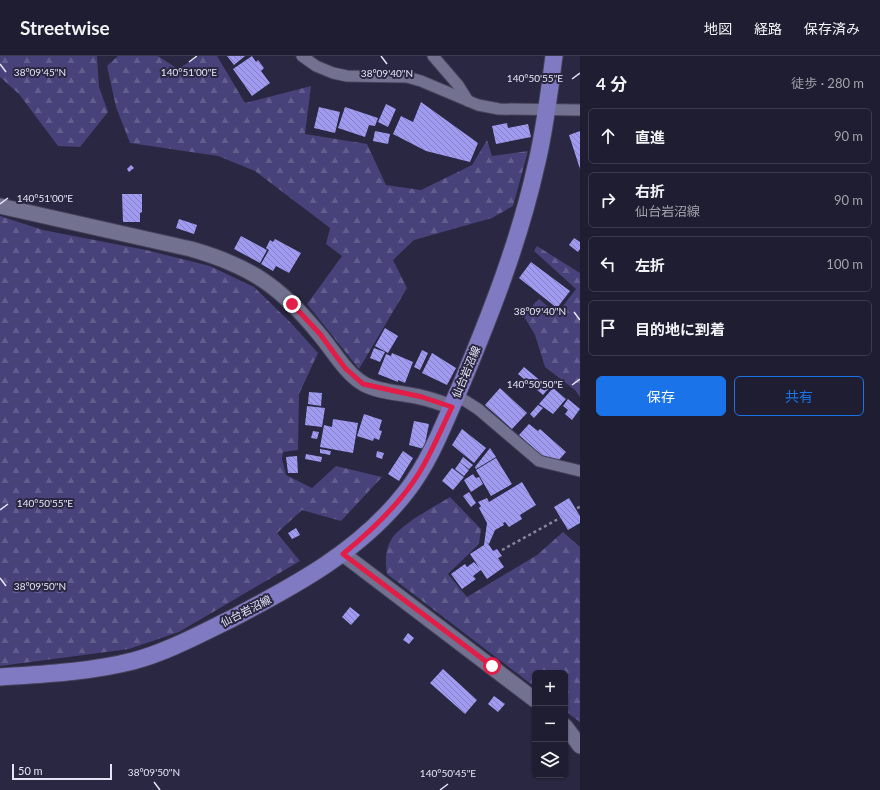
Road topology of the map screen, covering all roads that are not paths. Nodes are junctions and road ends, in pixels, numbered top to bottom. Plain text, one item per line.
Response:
1 (302, 56) edge
2 (433, 56) edge
3 (554, 56) edge
4 (468, 101) junction
5 (580, 110) edge
6 (546, 111) junction
7 (0, 206) edge
8 (454, 401) junction
9 (580, 471) edge
10 (343, 554) junction
11 (0, 677) edge
12 (532, 698) edge
13 (568, 730) edge
14 (580, 746) edge

1 - 4 street
2 - 4 street
3 - 6 main road, 仙台岩沼線
4 - 6 street
5 - 6 street
6 - 8 main road, 仙台岩沼線
7 - 8 street
8 - 9 street
8 - 10 main road, 仙台岩沼線
10 - 11 main road, 仙台岩沼線
10 - 12 street
13 - 14 street

